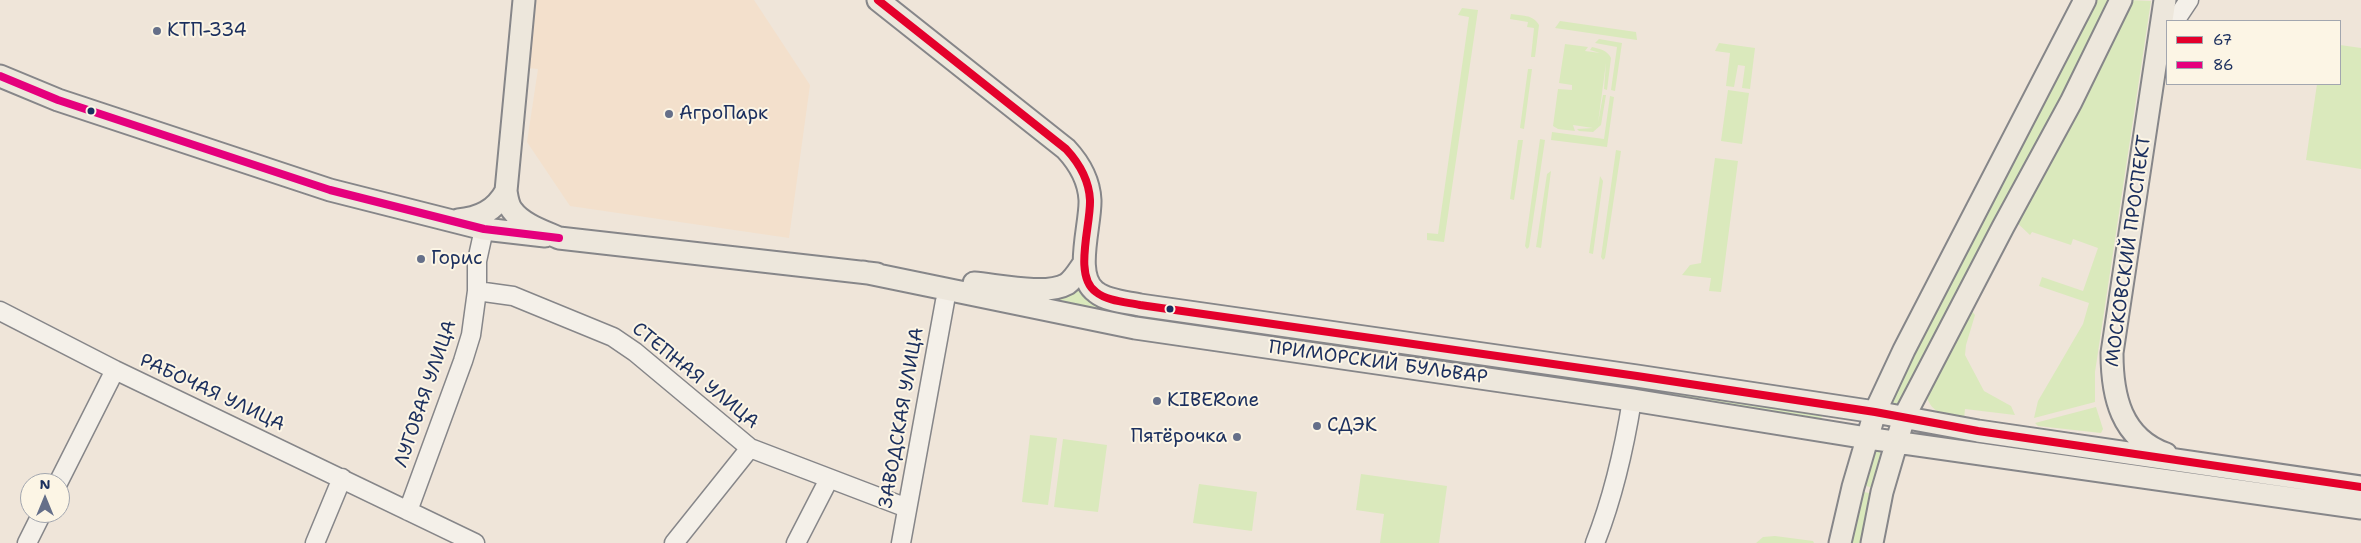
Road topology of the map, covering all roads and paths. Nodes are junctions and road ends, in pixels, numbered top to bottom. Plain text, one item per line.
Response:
1 (524, 0) edge
2 (878, 0) edge
3 (2085, 0) edge
4 (2122, 0) edge
5 (2165, 0) edge
6 (2189, 0) edge
7 (2177, 20) edge
8 (2163, 41) edge
9 (0, 76) edge
10 (506, 191) junction
11 (452, 221) junction
12 (484, 229) junction
13 (559, 238) junction
14 (1084, 263) junction
15 (863, 272) junction
16 (477, 291) junction
17 (945, 301) dead end
18 (1140, 305) junction
19 (0, 311) edge
20 (1135, 328) junction
21 (115, 370) junction
22 (1637, 376) junction
23 (1632, 400) junction
24 (1875, 412) junction
25 (1904, 417) junction
26 (1866, 438) junction
27 (1895, 442) junction
28 (750, 448) junction
29 (2190, 462) junction
30 (63, 473) edge
31 (342, 478) junction
32 (829, 479) junction
33 (2361, 488) edge
34 (907, 508) junction
35 (2361, 508) edge
36 (408, 511) junction
37 (37, 523) edge
38 (27, 543) edge
39 (315, 543) edge
40 (474, 543) edge
41 (674, 543) edge
42 (796, 543) edge
43 (901, 543) edge
44 (1596, 543) edge
45 (1840, 543) edge
46 (1872, 543) edge

1 - 10 main road
2 - 14 main road
3 - 24 main road
4 - 25 main road
5 - 8 main road, МОСКОВСКИЙ ПРОСПЕКТ
6 - 7 street
8 - 29 main road, МОСКОВСКИЙ ПРОСПЕКТ
9 - 11 main road
10 - 11 main road
10 - 13 main road
11 - 12 main road
12 - 13 main road
12 - 16 street, ЛУГОВАЯ УЛИЦА
13 - 15 main road
14 - 15 main road
14 - 18 main road, ПРИМОРСКИЙ БУЛЬВАР
15 - 20 main road, ПРИМОРСКИЙ БУЛЬВАР
16 - 28 street, СТЕПНАЯ УЛИЦА
16 - 36 street, ЛУГОВАЯ УЛИЦА
17 - 34 street, ЗАВОДСКАЯ УЛИЦА
18 - 20 main road
18 - 22 main road, ПРИМОРСКИЙ БУЛЬВАР
19 - 21 street, РАБОЧАЯ УЛИЦА
20 - 23 main road, ПРИМОРСКИЙ БУЛЬВАР
21 - 30 street
21 - 31 street, РАБОЧАЯ УЛИЦА
22 - 23 main road
22 - 24 main road, ПРИМОРСКИЙ БУЛЬВАР
23 - 26 main road, ПРИМОРСКИЙ БУЛЬВАР
23 - 44 street
24 - 25 main road, ПРИМОРСКИЙ БУЛЬВАР
24 - 26 main road
25 - 27 main road
25 - 29 main road
26 - 27 main road, ПРИМОРСКИЙ БУЛЬВАР
26 - 45 main road
27 - 35 main road, ПРИМОРСКИЙ БУЛЬВАР
27 - 46 main road
28 - 32 street, СТЕПНАЯ УЛИЦА
28 - 41 street
29 - 33 main road
31 - 36 street, РАБОЧАЯ УЛИЦА
31 - 39 street
32 - 34 street, СТЕПНАЯ УЛИЦА
32 - 42 street
34 - 43 street, ЗАВОДСКАЯ УЛИЦА
36 - 40 street, РАБОЧАЯ УЛИЦА
37 - 38 street

